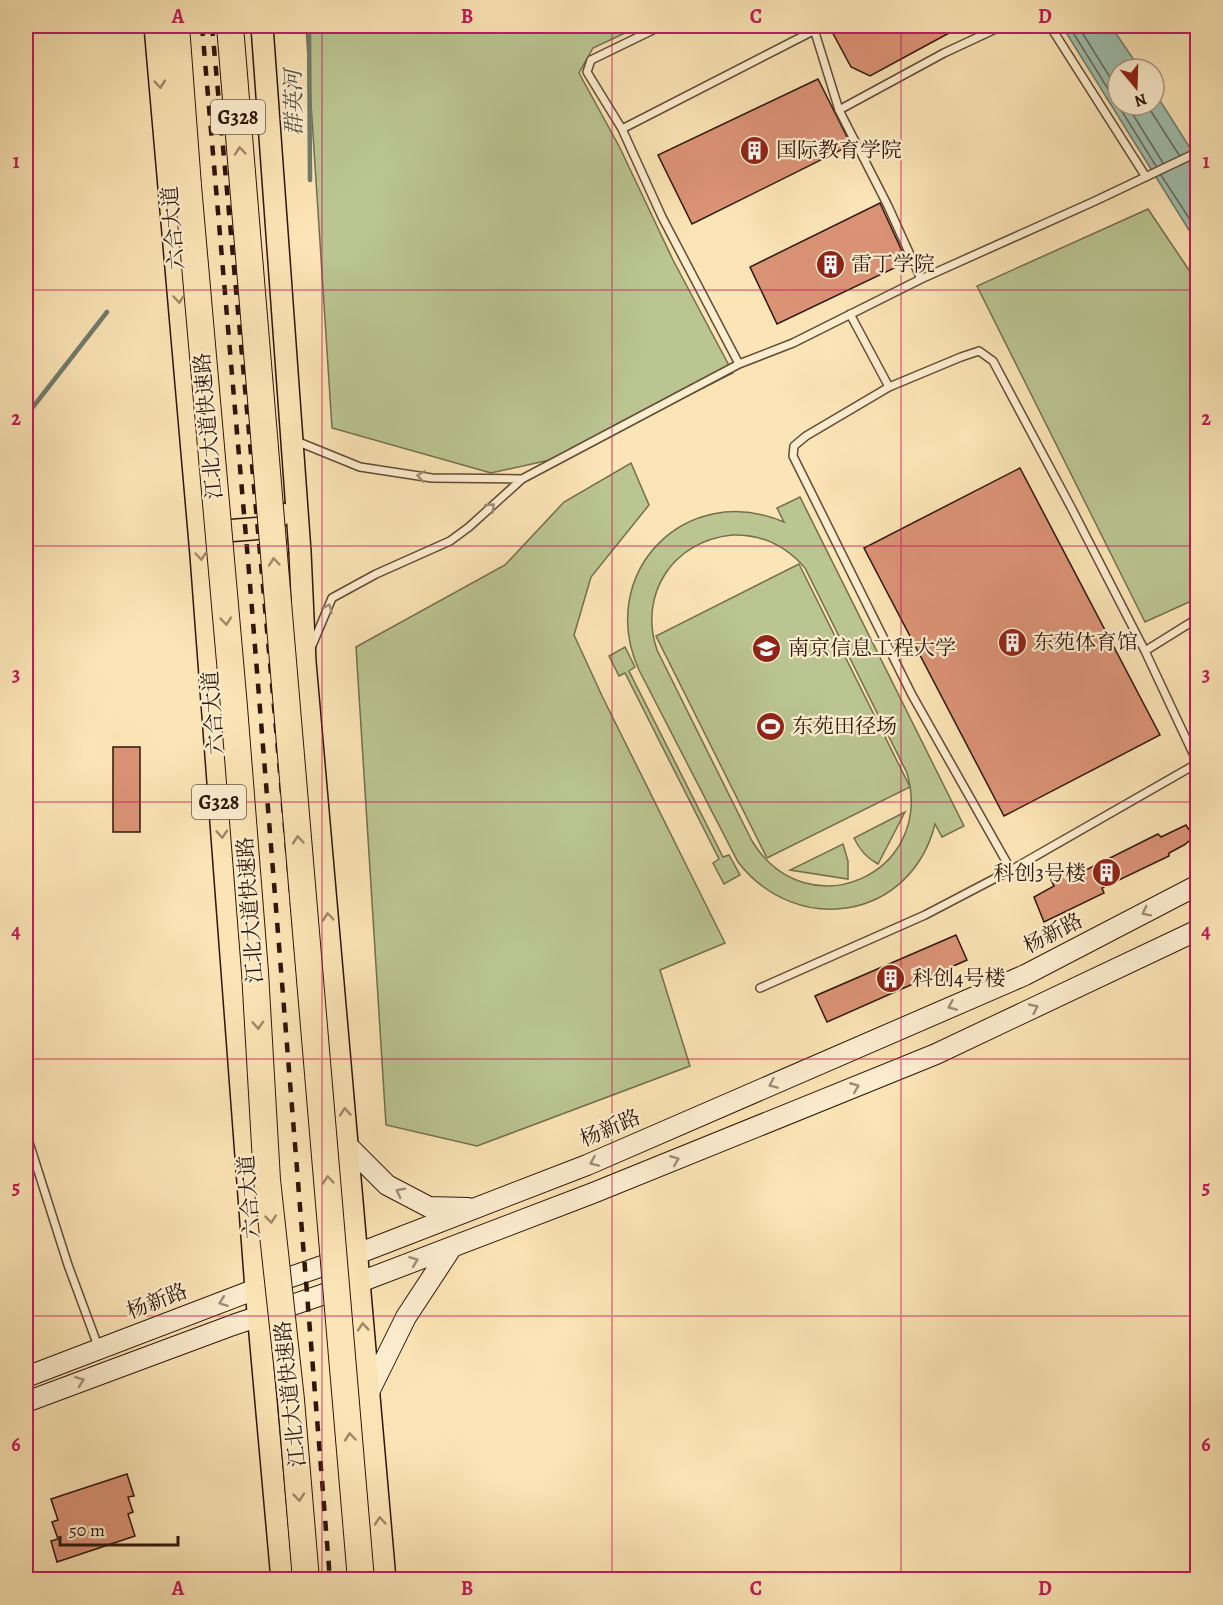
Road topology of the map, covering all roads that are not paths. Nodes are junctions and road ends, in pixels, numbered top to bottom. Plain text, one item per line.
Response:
1 (155, 26) edge
2 (176, 26) edge
3 (230, 26) edge
4 (262, 26) edge
5 (661, 26) edge
6 (1002, 26) edge
7 (1050, 26) edge
8 (814, 28) edge
9 (839, 110) junction
10 (622, 129) junction
11 (1197, 152) edge
12 (1146, 177) junction
13 (921, 279) junction
14 (850, 314) junction
15 (739, 364) junction
16 (889, 387) junction
17 (292, 439) junction
18 (522, 479) junction
19 (296, 503) junction
20 (197, 512) junction
21 (1197, 618) edge
22 (1145, 651) junction
23 (305, 662) junction
24 (1197, 763) edge
25 (1011, 870) junction
26 (1197, 885) edge
27 (1197, 930) edge
28 (760, 988) dead end
29 (26, 1133) edge
30 (348, 1146) junction
31 (476, 1208) junction
32 (452, 1247) junction
33 (357, 1254) junction
34 (360, 1282) junction
35 (256, 1289) junction
36 (260, 1316) junction
37 (99, 1349) junction
38 (26, 1377) edge
39 (368, 1394) junction
40 (26, 1402) edge
41 (282, 1580) edge
42 (306, 1580) edge
43 (361, 1580) edge
44 (385, 1580) edge

1 -> 20 main road, 六合大道 / G328
2 -> 42 highway, 江北大道快速路 / G328, bridge
43 -> 3 highway, G328, bridge
4 - 17 main road, G328
5 - 10 lane
6 - 9 lane
7 - 12 lane
8 - 9 lane
8 - 10 lane
9 - 13 lane
10 - 15 lane
11 - 12 lane
12 - 13 lane
13 - 14 lane
14 - 15 lane
14 - 16 lane
15 - 18 lane
16 - 22 lane
16 - 25 lane
18 -> 17 lane
17 - 19 main road, G328
23 -> 18 lane
19 - 20 main road
19 - 23 main road, G328
20 -> 35 main road, 六合大道 / G328
21 - 22 lane
22 - 24 lane
30 -> 23 main road, G328
24 - 25 lane
25 - 28 lane
26 -> 31 main road, 杨新路
32 -> 27 main road
29 - 37 lane
31 -> 30 main road
30 - 33 main road, G328
31 - 33 main road, 杨新路
34 -> 32 main road
32 - 39 main road
33 - 34 main road, G328
33 - 35 main road, 杨新路
34 - 36 main road
39 -> 34 main road, G328
35 - 36 main road, 六合大道 / G328
35 -> 37 main road, 杨新路
40 -> 36 main road
36 - 41 main road, 六合大道 / G328
37 - 38 main road, 杨新路
44 -> 39 main road, G328

